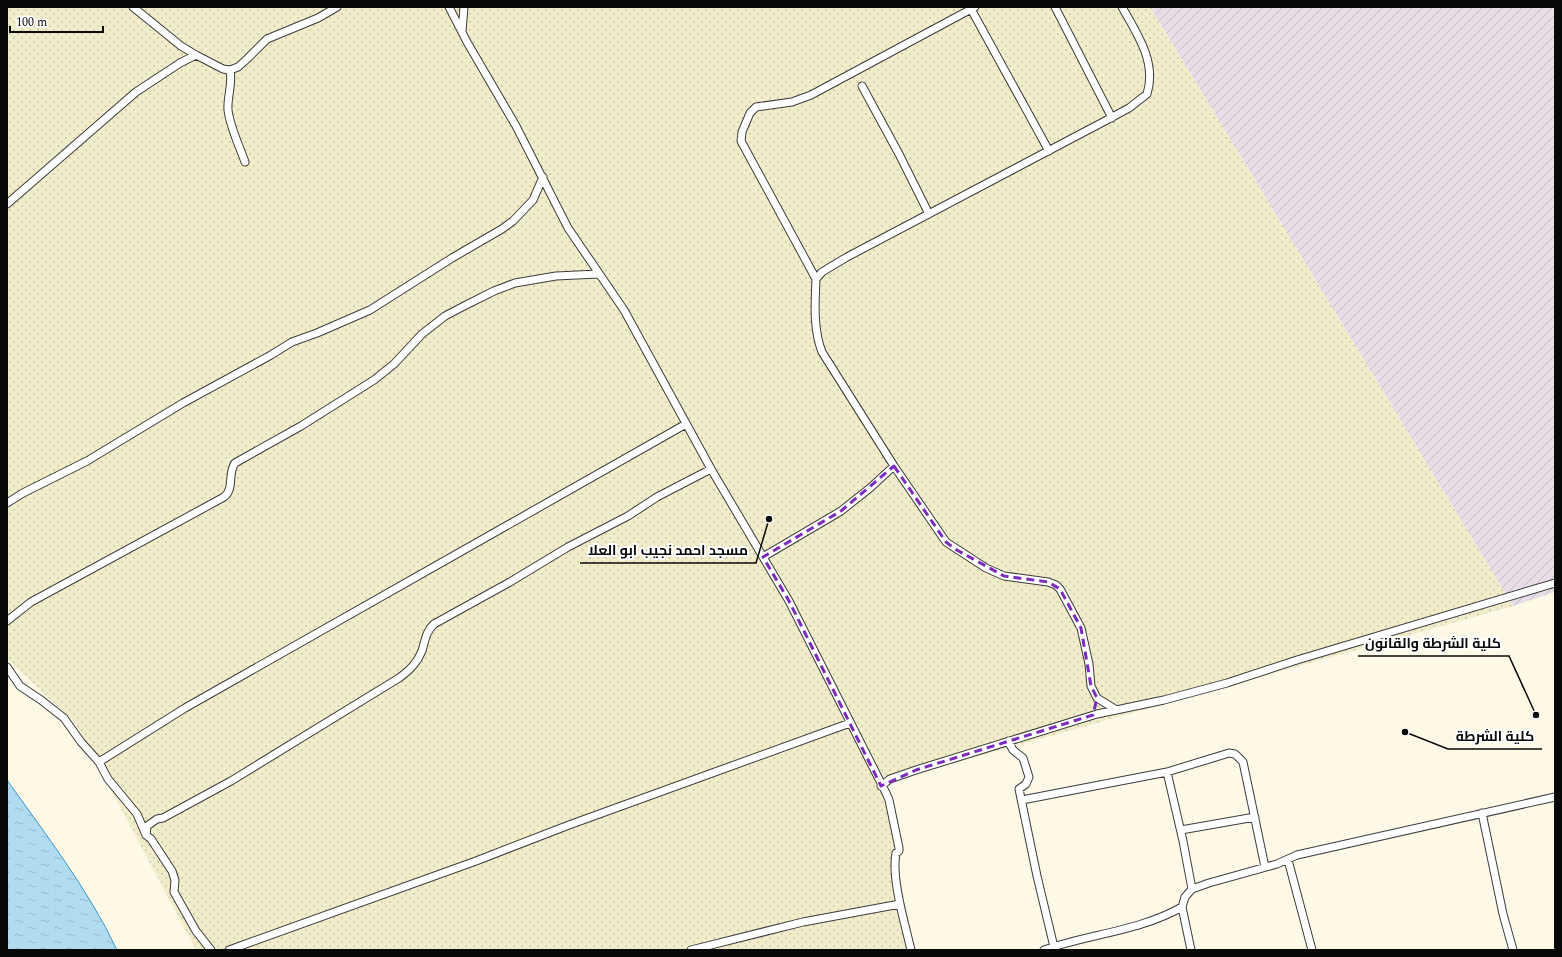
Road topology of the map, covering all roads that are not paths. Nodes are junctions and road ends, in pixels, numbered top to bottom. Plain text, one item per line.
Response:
1 (133, 7) edge
2 (337, 7) edge
3 (449, 7) edge
4 (464, 7) edge
5 (1055, 7) edge
6 (1122, 7) edge
7 (973, 8) edge
8 (462, 32) junction
9 (196, 55) junction
10 (230, 70) junction
11 (862, 86) dead end
12 (1112, 118) junction
13 (1049, 151) junction
14 (245, 162) dead end
15 (543, 177) junction
16 (7, 204) edge
17 (929, 214) junction
18 (598, 274) junction
19 (816, 279) junction
20 (686, 424) junction
21 (894, 466) junction
22 (711, 468) junction
23 (7, 503) edge
24 (763, 557) junction
25 (1555, 583) edge
26 (7, 621) edge
27 (7, 668) edge
28 (1097, 698) junction
29 (1115, 709) junction
30 (1093, 715) junction
31 (850, 723) junction
32 (1008, 741) junction
33 (99, 762) junction
34 (1167, 772) junction
35 (881, 786) junction
36 (1555, 797) edge
37 (1022, 800) junction
38 (1482, 813) junction
39 (1255, 817) junction
40 (1181, 830) junction
41 (146, 835) junction
42 (1288, 860) junction
43 (1265, 868) junction
44 (1192, 889) junction
45 (900, 904) junction
46 (1182, 907) junction
47 (1054, 946) junction
48 (211, 950) edge
49 (229, 950) edge
50 (691, 950) edge
51 (911, 950) edge
52 (1044, 950) edge
53 (1191, 950) edge
54 (1312, 950) edge
55 (1513, 950) edge

1 - 9 street
2 - 10 street
3 - 8 street
4 - 8 street
5 - 12 street
6 - 12 street
7 - 13 street
7 - 19 street
8 - 15 street
9 - 10 street
9 - 16 street
10 - 14 street
11 - 17 street
12 - 13 street
13 - 17 street
15 - 18 street
15 - 23 street
17 - 19 street
18 - 20 street
18 - 26 street
19 - 21 street
20 - 22 street
20 - 33 street
21 - 24 street
21 - 28 street
22 - 24 street
22 - 41 street
24 - 31 street
25 - 29 street
27 - 33 street
28 - 29 street
28 - 30 street
29 - 30 street
30 - 32 street
31 - 35 street
31 - 49 street
32 - 35 street
32 - 37 street
33 - 41 street
34 - 37 street
34 - 39 street
34 - 40 street
35 - 45 street
36 - 38 street
37 - 47 street
38 - 42 street
38 - 55 street
39 - 40 street
39 - 43 street
40 - 44 street
41 - 48 street
42 - 43 street
42 - 54 street
43 - 44 street
44 - 46 street
45 - 50 street
45 - 51 street
46 - 47 street
46 - 53 street
47 - 52 street

